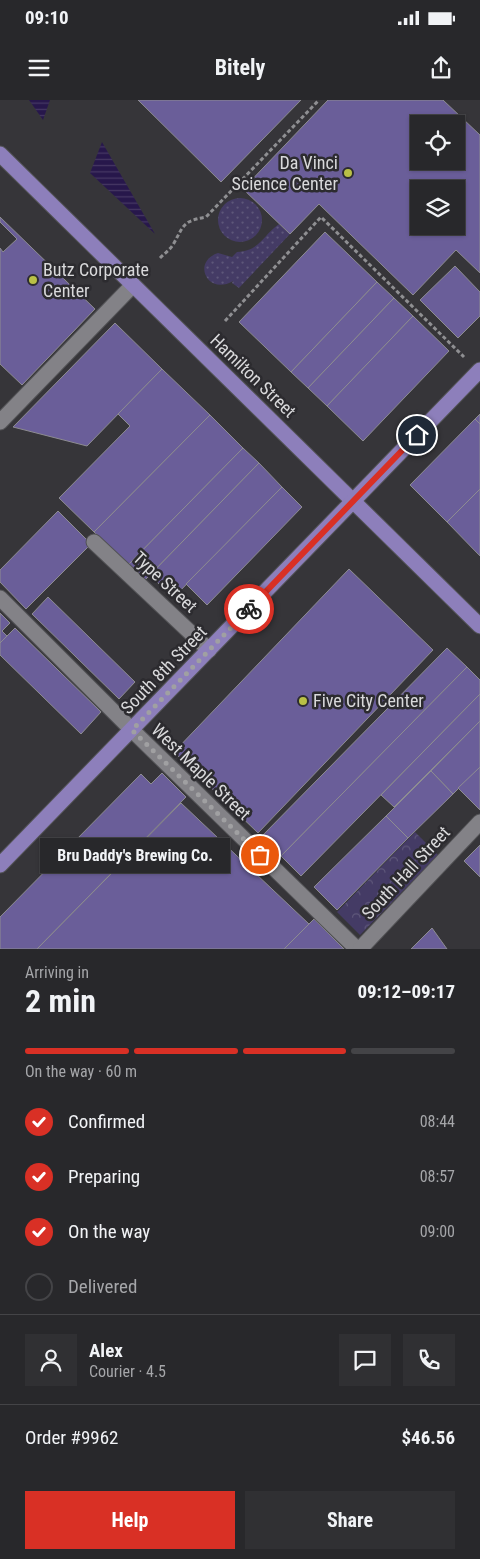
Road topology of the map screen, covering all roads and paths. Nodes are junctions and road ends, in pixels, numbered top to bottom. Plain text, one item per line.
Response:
1 (319, 100) edge
2 (0, 154) edge
3 (160, 258) dead end
4 (133, 285) junction
5 (225, 321) dead end
6 (479, 371) edge
7 (0, 422) edge
8 (354, 502) junction
9 (94, 542) dead end
10 (0, 598) edge
11 (480, 626) edge
12 (209, 650) junction
13 (132, 730) junction
14 (480, 822) edge
15 (0, 865) edge
16 (359, 949) edge

1 - 3 path
2 - 4 main road, Hamilton Street
4 - 7 lane
4 - 8 main road, Hamilton Street
5 - 6 path
6 - 8 main road, South 8th Street
8 - 11 main road, Hamilton Street
8 - 12 main road, South 8th Street
9 - 12 lane, Type Street
10 - 13 lane, West Maple Street
12 - 13 main road, South 8th Street
13 - 15 main road, South 8th Street
13 - 16 lane, West Maple Street
14 - 16 lane, South Hall Street

